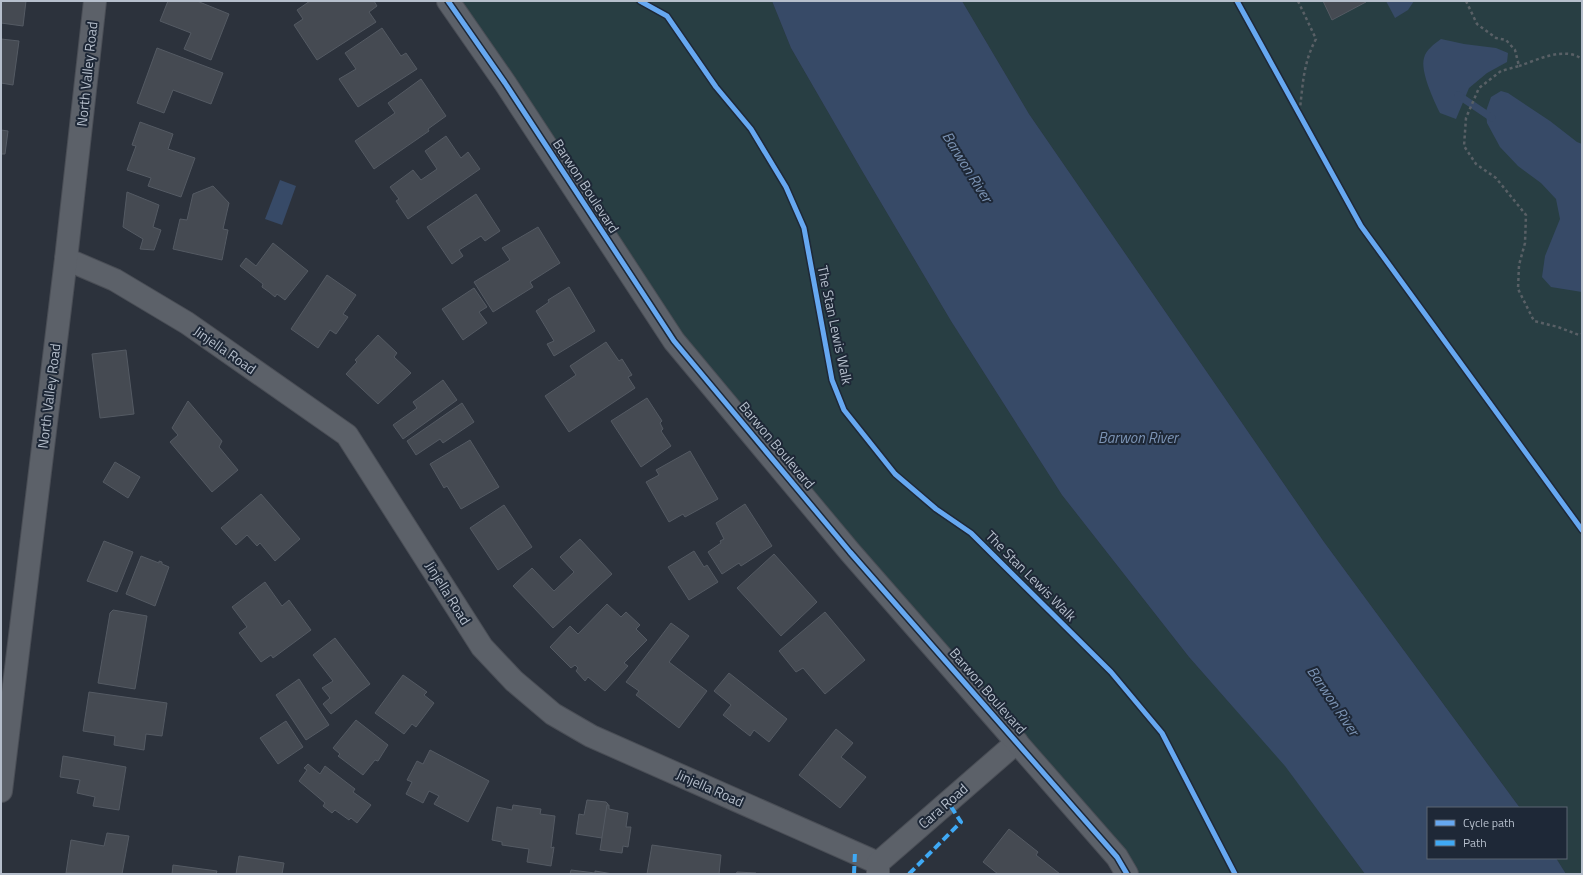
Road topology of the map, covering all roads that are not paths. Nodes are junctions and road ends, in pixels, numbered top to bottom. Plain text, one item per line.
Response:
1 (95, 1) edge
2 (448, 1) edge
3 (66, 259) junction
4 (1017, 742) junction
5 (1, 791) edge
6 (878, 868) edge
7 (1127, 874) edge

1 - 3 street, North Valley Road
2 - 4 street, Barwon Boulevard
3 - 5 street, North Valley Road
3 - 6 street, Jinjella Road
4 - 6 street, Cara Road
4 - 7 street, Barwon Boulevard

